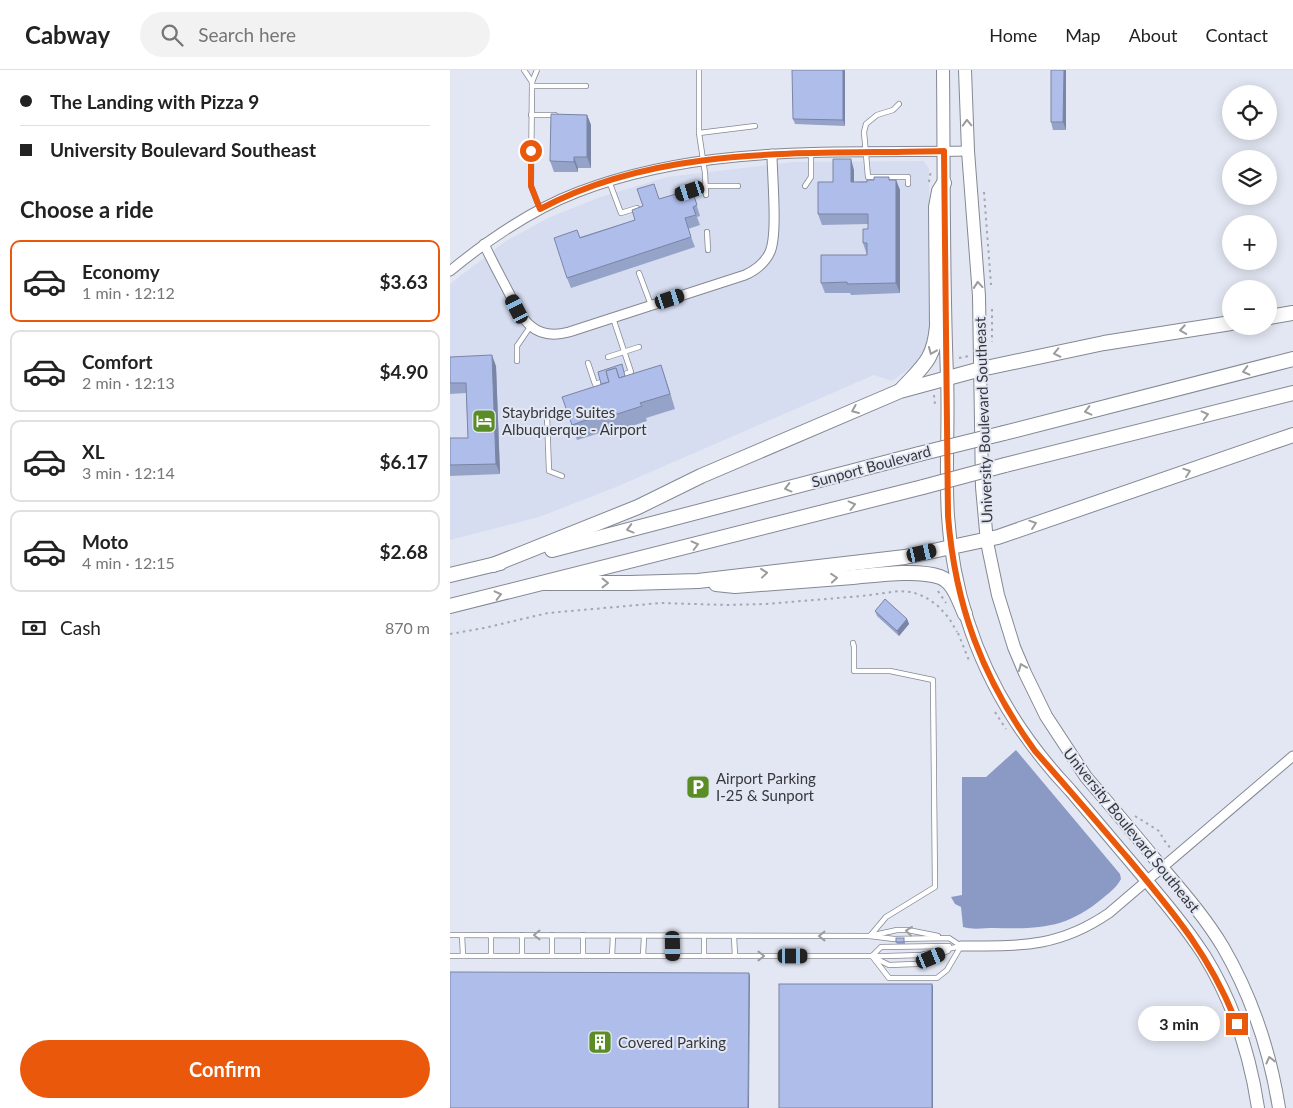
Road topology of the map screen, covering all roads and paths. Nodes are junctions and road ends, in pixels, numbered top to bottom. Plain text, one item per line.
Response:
1 (524, 70) edge
2 (537, 70) edge
3 (699, 70) edge
4 (944, 70) edge
5 (965, 70) edge
6 (532, 84) junction
7 (586, 86) dead end
8 (900, 104) dead end
9 (531, 116) junction
10 (565, 116) edge
11 (755, 126) dead end
12 (699, 133) junction
13 (944, 151) junction
14 (968, 151) junction
15 (867, 152) junction
16 (812, 153) junction
17 (772, 154) junction
18 (702, 160) junction
19 (609, 181) junction
20 (944, 183) junction
21 (908, 184) dead end
22 (705, 186) junction
23 (738, 186) dead end
24 (805, 186) dead end
25 (678, 195) edge
26 (706, 195) dead end
27 (643, 206) edge
28 (540, 209) junction
29 (707, 232) dead end
30 (484, 244) junction
31 (708, 250) dead end
32 (450, 271) edge
33 (639, 273) dead end
34 (651, 305) junction
35 (1293, 313) edge
36 (1277, 316) edge
37 (613, 318) junction
38 (1222, 324) edge
39 (530, 327) junction
40 (639, 347) dead end
41 (624, 352) junction
42 (974, 354) dead end
43 (608, 357) dead end
44 (952, 359) dead end
45 (1293, 359) edge
46 (517, 361) dead end
47 (588, 363) dead end
48 (981, 369) junction
49 (625, 374) edge
50 (947, 378) junction
51 (601, 382) edge
52 (900, 391) junction
53 (1293, 392) edge
54 (547, 416) dead end
55 (1293, 435) edge
56 (562, 476) dead end
57 (987, 539) junction
58 (951, 546) junction
59 (493, 565) junction
60 (450, 575) edge
61 (698, 581) junction
62 (546, 583) junction
63 (450, 606) edge
64 (965, 614) junction
65 (450, 634) edge
66 (959, 635) dead end
67 (853, 643) dead end
68 (1293, 756) edge
69 (1132, 813) dead end
70 (1164, 840) dead end
71 (1163, 868) junction
72 (1147, 881) junction
73 (450, 935) edge
74 (462, 935) junction
75 (491, 935) junction
76 (522, 935) junction
77 (552, 935) junction
78 (583, 935) junction
79 (613, 936) junction
80 (644, 936) junction
81 (673, 936) junction
82 (704, 936) junction
83 (734, 936) junction
84 (870, 936) junction
85 (949, 938) junction
86 (961, 946) junction
87 (450, 956) edge
88 (463, 956) junction
89 (491, 956) junction
90 (522, 956) junction
91 (552, 956) junction
92 (583, 956) junction
93 (612, 956) junction
94 (643, 956) junction
95 (673, 956) junction
96 (704, 956) junction
97 (735, 956) junction
98 (872, 956) junction
99 (1258, 1108) edge
100 (1279, 1108) edge

1 - 6 lane
2 - 6 lane
3 - 12 lane
4 - 13 main road, University Boulevard Southeast
14 -> 5 main road, University Boulevard Southeast
6 - 7 lane
6 - 9 lane
8 - 15 lane
9 - 10 lane
9 - 28 lane
11 - 12 lane
12 - 18 lane
13 - 14 street
13 - 15 street
13 - 20 main road, University Boulevard Southeast
48 -> 14 main road, University Boulevard Southeast
15 - 16 street
15 - 21 lane
16 - 17 street
16 - 24 lane
17 - 18 street
17 - 34 street
18 - 19 street
18 - 22 lane
19 - 27 lane
19 - 28 street
20 - 50 main road, University Boulevard Southeast
20 -> 52 main road
22 - 23 lane
22 - 25 lane
22 - 26 lane
28 - 30 street
29 - 31 lane
30 - 32 street
30 - 39 street
33 - 34 lane
34 - 37 street
35 - 36 main road
37 - 39 street
37 - 41 lane
38 -> 48 main road
39 - 46 lane
40 - 41 lane
41 - 43 lane
41 - 49 lane
42 - 44 path
45 -> 59 main road, Sunport Boulevard, bridge
47 - 51 lane
48 - 50 main road
48 - 57 main road, University Boulevard Southeast
50 - 52 main road
50 - 58 main road, University Boulevard Southeast
52 -> 59 main road
62 -> 53 main road, bridge
54 - 56 lane
57 -> 55 main road
57 - 58 main road
71 -> 57 main road, University Boulevard Southeast
61 -> 58 main road
58 - 64 main road, University Boulevard Southeast
59 - 60 main road, Sunport Boulevard
62 -> 61 main road
61 -> 64 main road
63 -> 62 main road
64 - 72 main road, University Boulevard Southeast
65 - 66 path
67 - 84 lane
68 - 71 street
69 - 70 path
71 - 72 street
100 -> 71 main road, University Boulevard Southeast
72 - 86 street
72 - 99 main road, University Boulevard Southeast
73 - 74 lane
74 - 75 lane
74 - 88 lane
75 - 76 lane
75 - 89 lane
77 -> 76 lane
76 - 90 lane
77 - 78 lane
77 - 91 lane
78 - 79 lane
78 - 92 lane
79 - 80 lane
79 - 93 lane
80 - 81 lane
80 - 94 lane
81 - 82 lane
81 - 95 lane
82 - 83 lane
82 - 96 lane
84 -> 83 lane
83 - 97 lane
84 - 85 lane
85 -> 84 lane
85 - 86 lane
86 - 98 lane
86 - 98 lane
86 - 98 lane
86 - 98 lane
87 - 88 lane
88 - 89 lane
89 - 90 lane
90 - 91 lane
91 - 92 lane
92 - 93 lane
93 - 94 lane
94 - 95 lane
95 - 96 lane
96 - 97 lane
97 -> 98 lane

